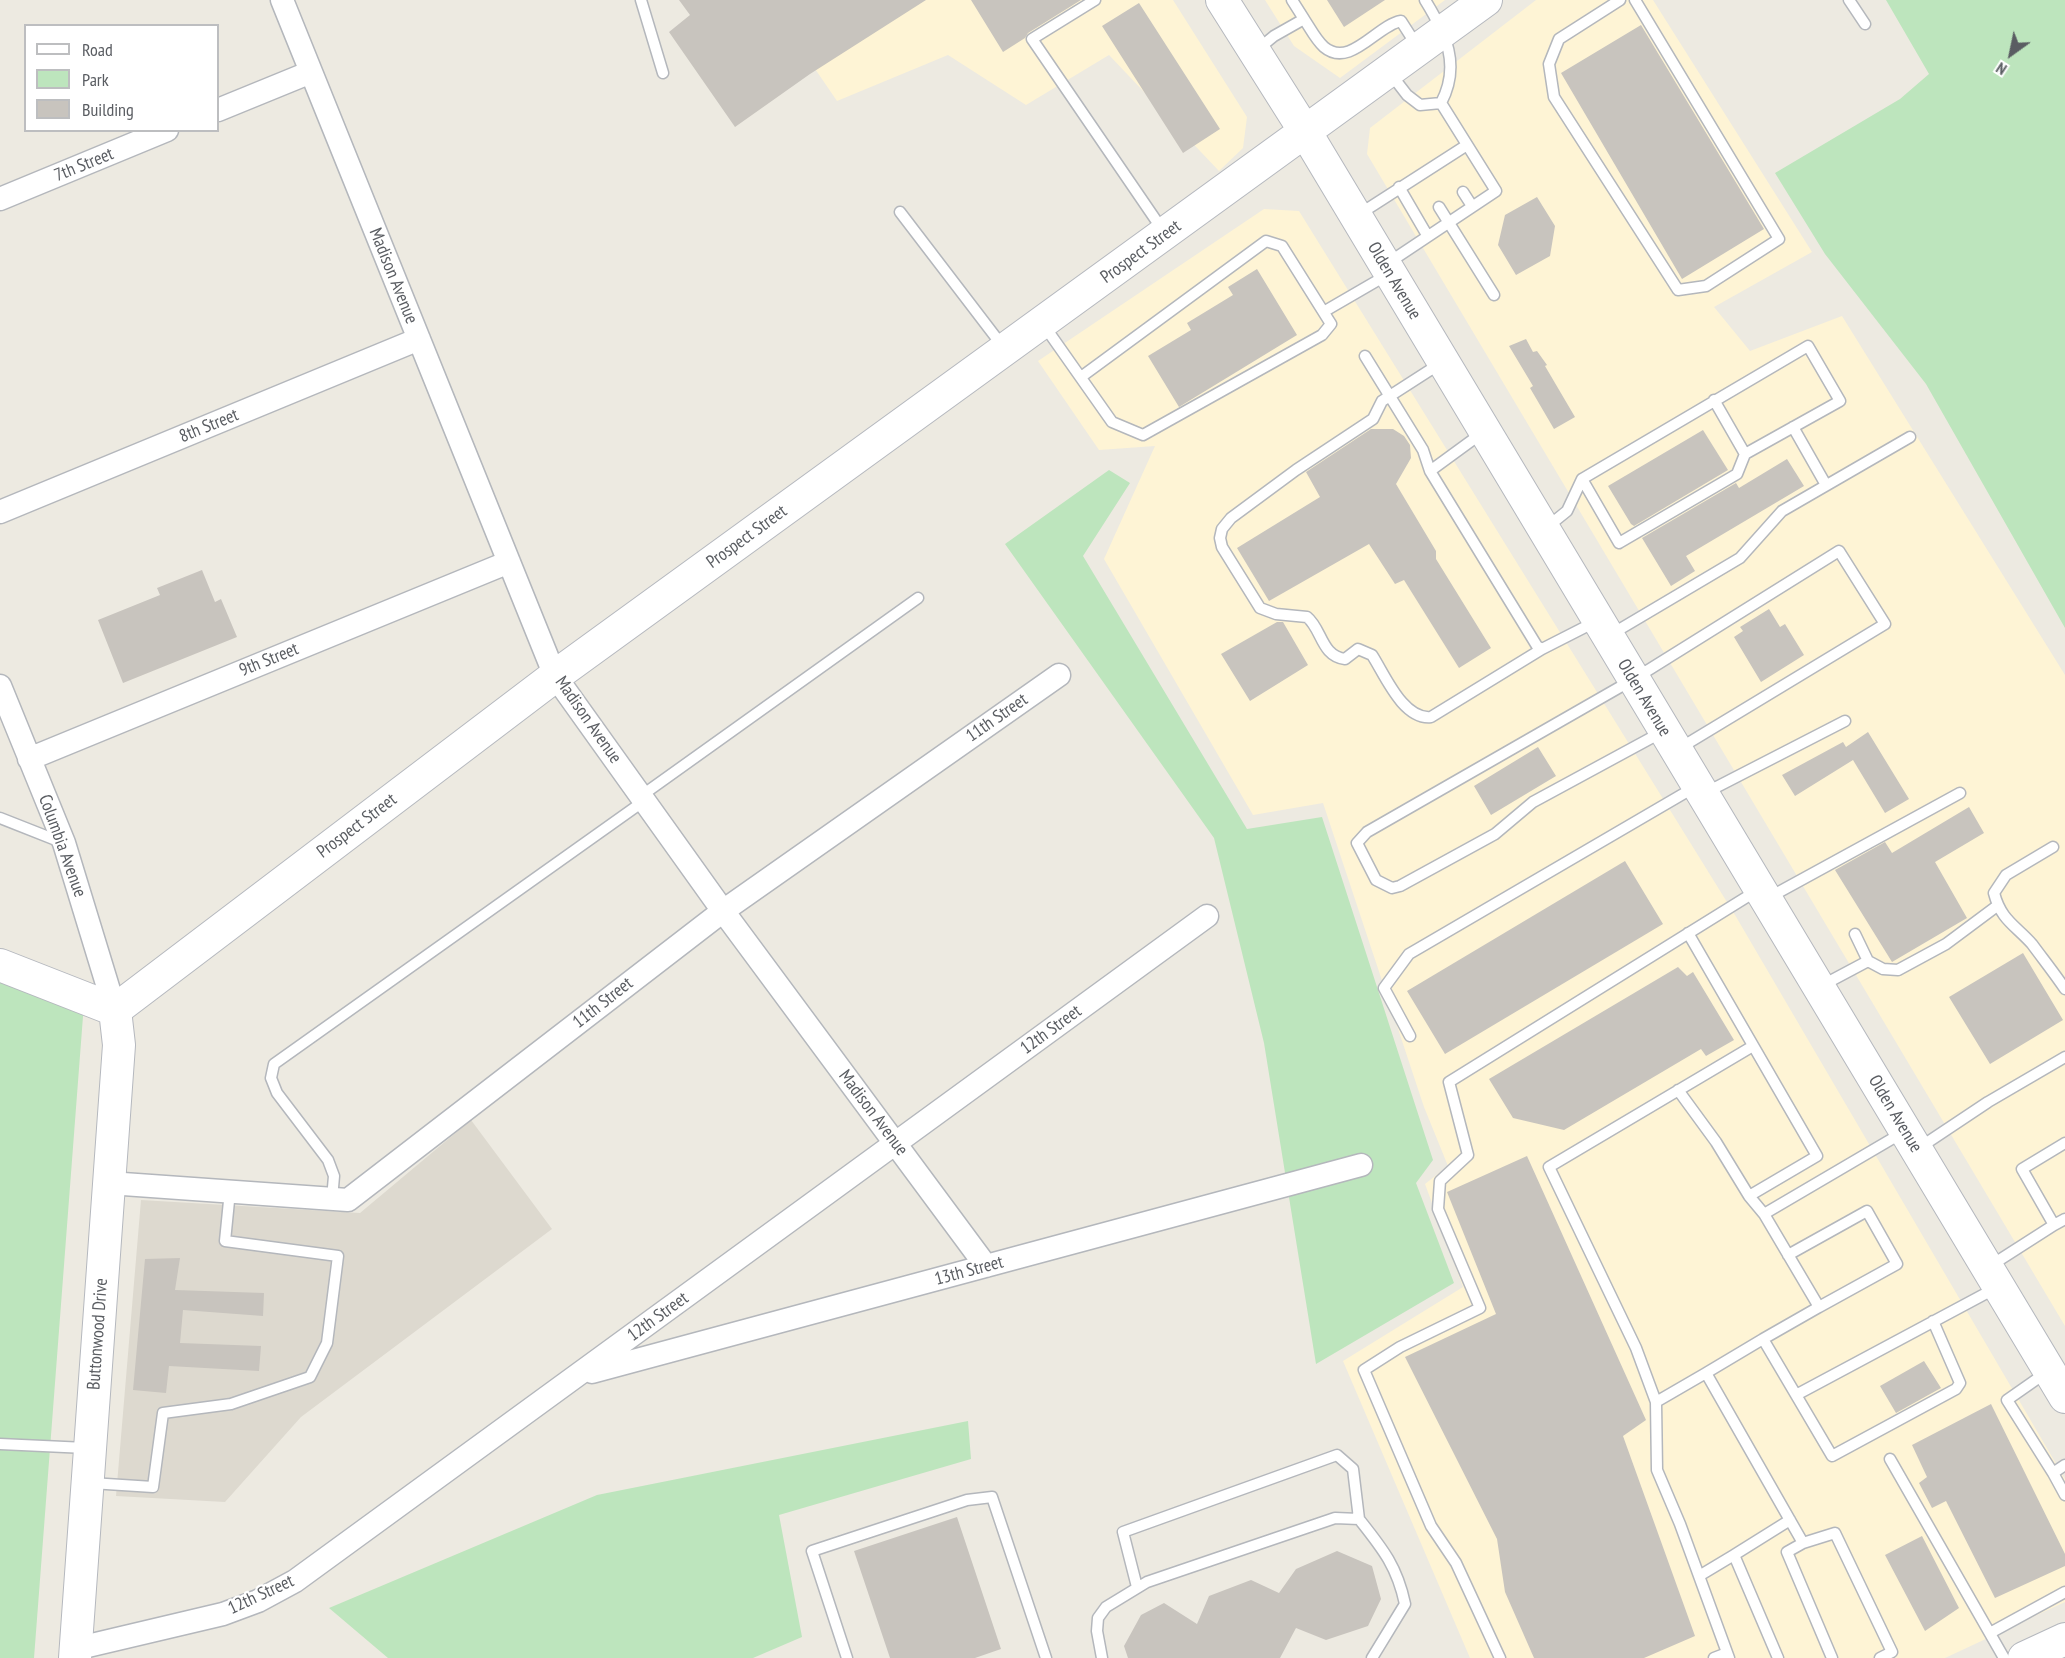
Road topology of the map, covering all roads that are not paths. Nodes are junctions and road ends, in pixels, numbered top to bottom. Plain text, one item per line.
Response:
1 (282, 0) edge
2 (641, 0) edge
3 (1095, 0) edge
4 (1292, 0) edge
5 (1425, 0) edge
6 (1486, 0) edge
7 (1620, 0) edge
8 (1635, 0) edge
9 (1849, 0) edge
10 (1226, 2) edge
11 (1304, 20) junction
12 (1864, 24) dead end
13 (1444, 31) junction
14 (1418, 49) junction
15 (1254, 52) junction
16 (1389, 71) junction
17 (311, 72) junction
18 (663, 73) dead end
19 (1441, 103) junction
20 (219, 110) edge
21 (162, 132) edge
22 (1306, 133) junction
23 (1467, 145) junction
24 (1399, 187) junction
25 (1463, 192) dead end
26 (0, 199) edge
27 (1472, 206) junction
28 (1439, 207) dead end
29 (900, 212) dead end
30 (1355, 216) junction
31 (1448, 221) junction
32 (1166, 235) junction
33 (1427, 235) junction
34 (1388, 269) junction
35 (1494, 295) dead end
36 (1325, 311) junction
37 (1043, 323) junction
38 (419, 339) junction
39 (1006, 350) junction
40 (1365, 356) dead end
41 (1443, 362) junction
42 (1081, 377) junction
43 (1389, 396) junction
44 (1714, 400) junction
45 (1792, 428) junction
46 (1485, 431) junction
47 (1910, 437) dead end
48 (1745, 454) junction
49 (1430, 471) junction
50 (1582, 479) junction
51 (1826, 485) junction
52 (0, 512) edge
53 (1544, 530) junction
54 (509, 562) junction
55 (918, 598) dead end
56 (1603, 628) junction
57 (1542, 649) junction
58 (1059, 675) dead end
59 (555, 676) junction
60 (1634, 679) junction
61 (0, 686) edge
62 (1845, 721) dead end
63 (1670, 741) junction
64 (29, 759) junction
65 (1700, 790) junction
66 (1960, 793) dead end
67 (643, 799) junction
68 (0, 818) edge
69 (64, 843) junction
70 (2053, 847) dead end
71 (1762, 894) junction
72 (1997, 906) junction
73 (723, 910) junction
74 (1207, 916) dead end
75 (1688, 933) junction
76 (1855, 934) dead end
77 (1868, 961) junction
78 (0, 965) edge
79 (1819, 987) junction
80 (2065, 989) edge
81 (115, 1010) junction
82 (1410, 1036) dead end
83 (1753, 1046) junction
84 (2065, 1057) edge
85 (1678, 1090) junction
86 (1911, 1141) junction
87 (895, 1143) junction
88 (2065, 1143) edge
89 (1361, 1166) dead end
90 (109, 1183) junction
91 (230, 1191) junction
92 (1749, 1196) junction
93 (332, 1199) junction
94 (1764, 1214) junction
95 (2065, 1219) edge
96 (2054, 1225) junction
97 (1788, 1255) junction
98 (986, 1266) junction
99 (1993, 1277) junction
100 (1819, 1307) junction
101 (1933, 1321) junction
102 (1762, 1339) junction
103 (1706, 1373) junction
104 (577, 1376) junction
105 (2057, 1384) edge
106 (1796, 1395) junction
107 (1656, 1402) junction
108 (0, 1444) edge
109 (90, 1448) junction
110 (1890, 1459) dead end
111 (2065, 1466) edge
112 (2053, 1473) junction
113 (87, 1483) junction
114 (2065, 1496) edge
115 (1359, 1518) junction
116 (1790, 1520) junction
117 (1803, 1543) junction
118 (1734, 1555) junction
119 (1699, 1576) junction
120 (1137, 1587) junction
121 (2065, 1592) edge
122 (1990, 1633) junction
123 (2065, 1639) edge
124 (75, 1653) edge
125 (1728, 1655) edge
126 (847, 1658) edge
127 (1046, 1658) edge
128 (1102, 1658) edge
129 (1372, 1658) edge
130 (1500, 1658) edge
131 (1714, 1658) edge
132 (1778, 1658) edge
133 (1832, 1658) edge
134 (1880, 1658) edge
135 (2004, 1658) edge
136 (2024, 1658) edge

1 - 17 street, Madison Avenue
2 - 18 lane
3 - 32 lane
4 - 11 lane
5 - 13 lane
6 - 13 street, Prospect Street
7 - 8 lane
9 - 12 lane
10 - 15 street, Olden Avenue
11 - 14 lane
11 - 15 lane
13 - 14 street, Prospect Street
13 - 19 lane
14 - 16 street, Prospect Street
15 - 22 street, Olden Avenue
16 - 19 lane
16 - 22 street, Prospect Street
17 - 20 street
17 - 38 street, Madison Avenue
19 - 23 lane
21 - 26 street, 7th Street
22 - 30 street, Olden Avenue
22 - 32 street, Prospect Street
23 - 24 lane
23 - 27 lane
24 - 30 lane
24 - 33 lane
25 - 27 lane
27 - 31 lane
28 - 31 lane
29 - 39 lane
30 - 34 street, Olden Avenue
31 - 33 lane
31 - 35 lane
32 - 37 street, Prospect Street
33 - 34 lane
34 - 36 lane
34 - 41 street, Olden Avenue
36 - 42 lane
36 - 42 lane
37 - 39 street, Prospect Street
37 - 42 lane
38 - 52 street, 8th Street
38 - 54 street, Madison Avenue
39 - 59 street, Prospect Street
40 - 43 lane
41 - 43 lane
41 - 46 street, Olden Avenue
43 - 49 lane
43 - 57 lane
44 - 45 lane
44 - 48 lane
44 - 50 lane
45 - 48 lane
45 - 51 lane
46 - 49 lane
46 - 53 street, Olden Avenue
47 - 51 lane
48 - 50 lane
49 - 57 lane
50 - 53 lane
51 - 56 lane
53 - 56 street, Olden Avenue
54 - 59 street, Madison Avenue
54 - 64 street, 9th Street
55 - 67 lane
56 - 57 lane
56 - 60 street, Olden Avenue
58 - 73 street, 11th Street
59 - 67 street, Madison Avenue
59 - 81 street, Prospect Street
60 - 63 street, Olden Avenue
60 - 63 lane
60 - 63 lane
61 - 64 street, Columbia Avenue
62 - 65 lane
63 - 65 street, Olden Avenue
64 - 69 street, Columbia Avenue
65 - 71 street, Olden Avenue
65 - 82 lane
66 - 71 lane
67 - 73 street, Madison Avenue
67 - 93 lane
68 - 69 lane
69 - 81 street, Columbia Avenue
70 - 72 lane
71 - 75 lane
71 - 79 street, Olden Avenue
72 - 77 lane
72 - 80 lane
73 - 87 street, Madison Avenue
73 - 93 street, 11th Street
74 - 87 street, 12th Street
75 - 83 lane
75 - 130 lane
76 - 77 lane
77 - 79 lane
78 - 81 street
79 - 86 street, Olden Avenue
81 - 90 street, Buttonwood Drive
83 - 85 lane
83 - 92 lane
84 - 86 lane
85 - 92 lane
85 - 107 lane
86 - 94 lane
86 - 99 street, Olden Avenue
87 - 98 street, Madison Avenue
87 - 104 street, 12th Street
88 - 96 lane
89 - 98 street, 13th Street
90 - 91 street, 11th Street
90 - 109 street, Buttonwood Drive
91 - 93 street, 11th Street
91 - 113 lane
92 - 94 lane
94 - 97 lane
95 - 96 lane
96 - 99 lane
97 - 100 lane
97 - 100 lane
98 - 104 street, 13th Street
99 - 101 lane
99 - 105 street, Olden Avenue
100 - 102 lane
101 - 106 lane
101 - 106 lane
102 - 103 lane
102 - 106 lane
103 - 107 lane
103 - 116 lane
104 - 124 street, 12th Street
105 - 112 lane
107 - 119 lane
108 - 109 lane
109 - 113 street, Buttonwood Drive
110 - 122 lane
111 - 112 lane
112 - 114 lane
113 - 124 street, Buttonwood Drive
115 - 120 lane
115 - 120 lane
115 - 129 lane
116 - 117 lane
116 - 118 lane
117 - 133 lane
117 - 134 lane
118 - 119 lane
118 - 132 lane
119 - 125 lane
120 - 128 lane
121 - 122 lane
122 - 135 lane
123 - 136 street
125 - 131 lane
126 - 127 lane

